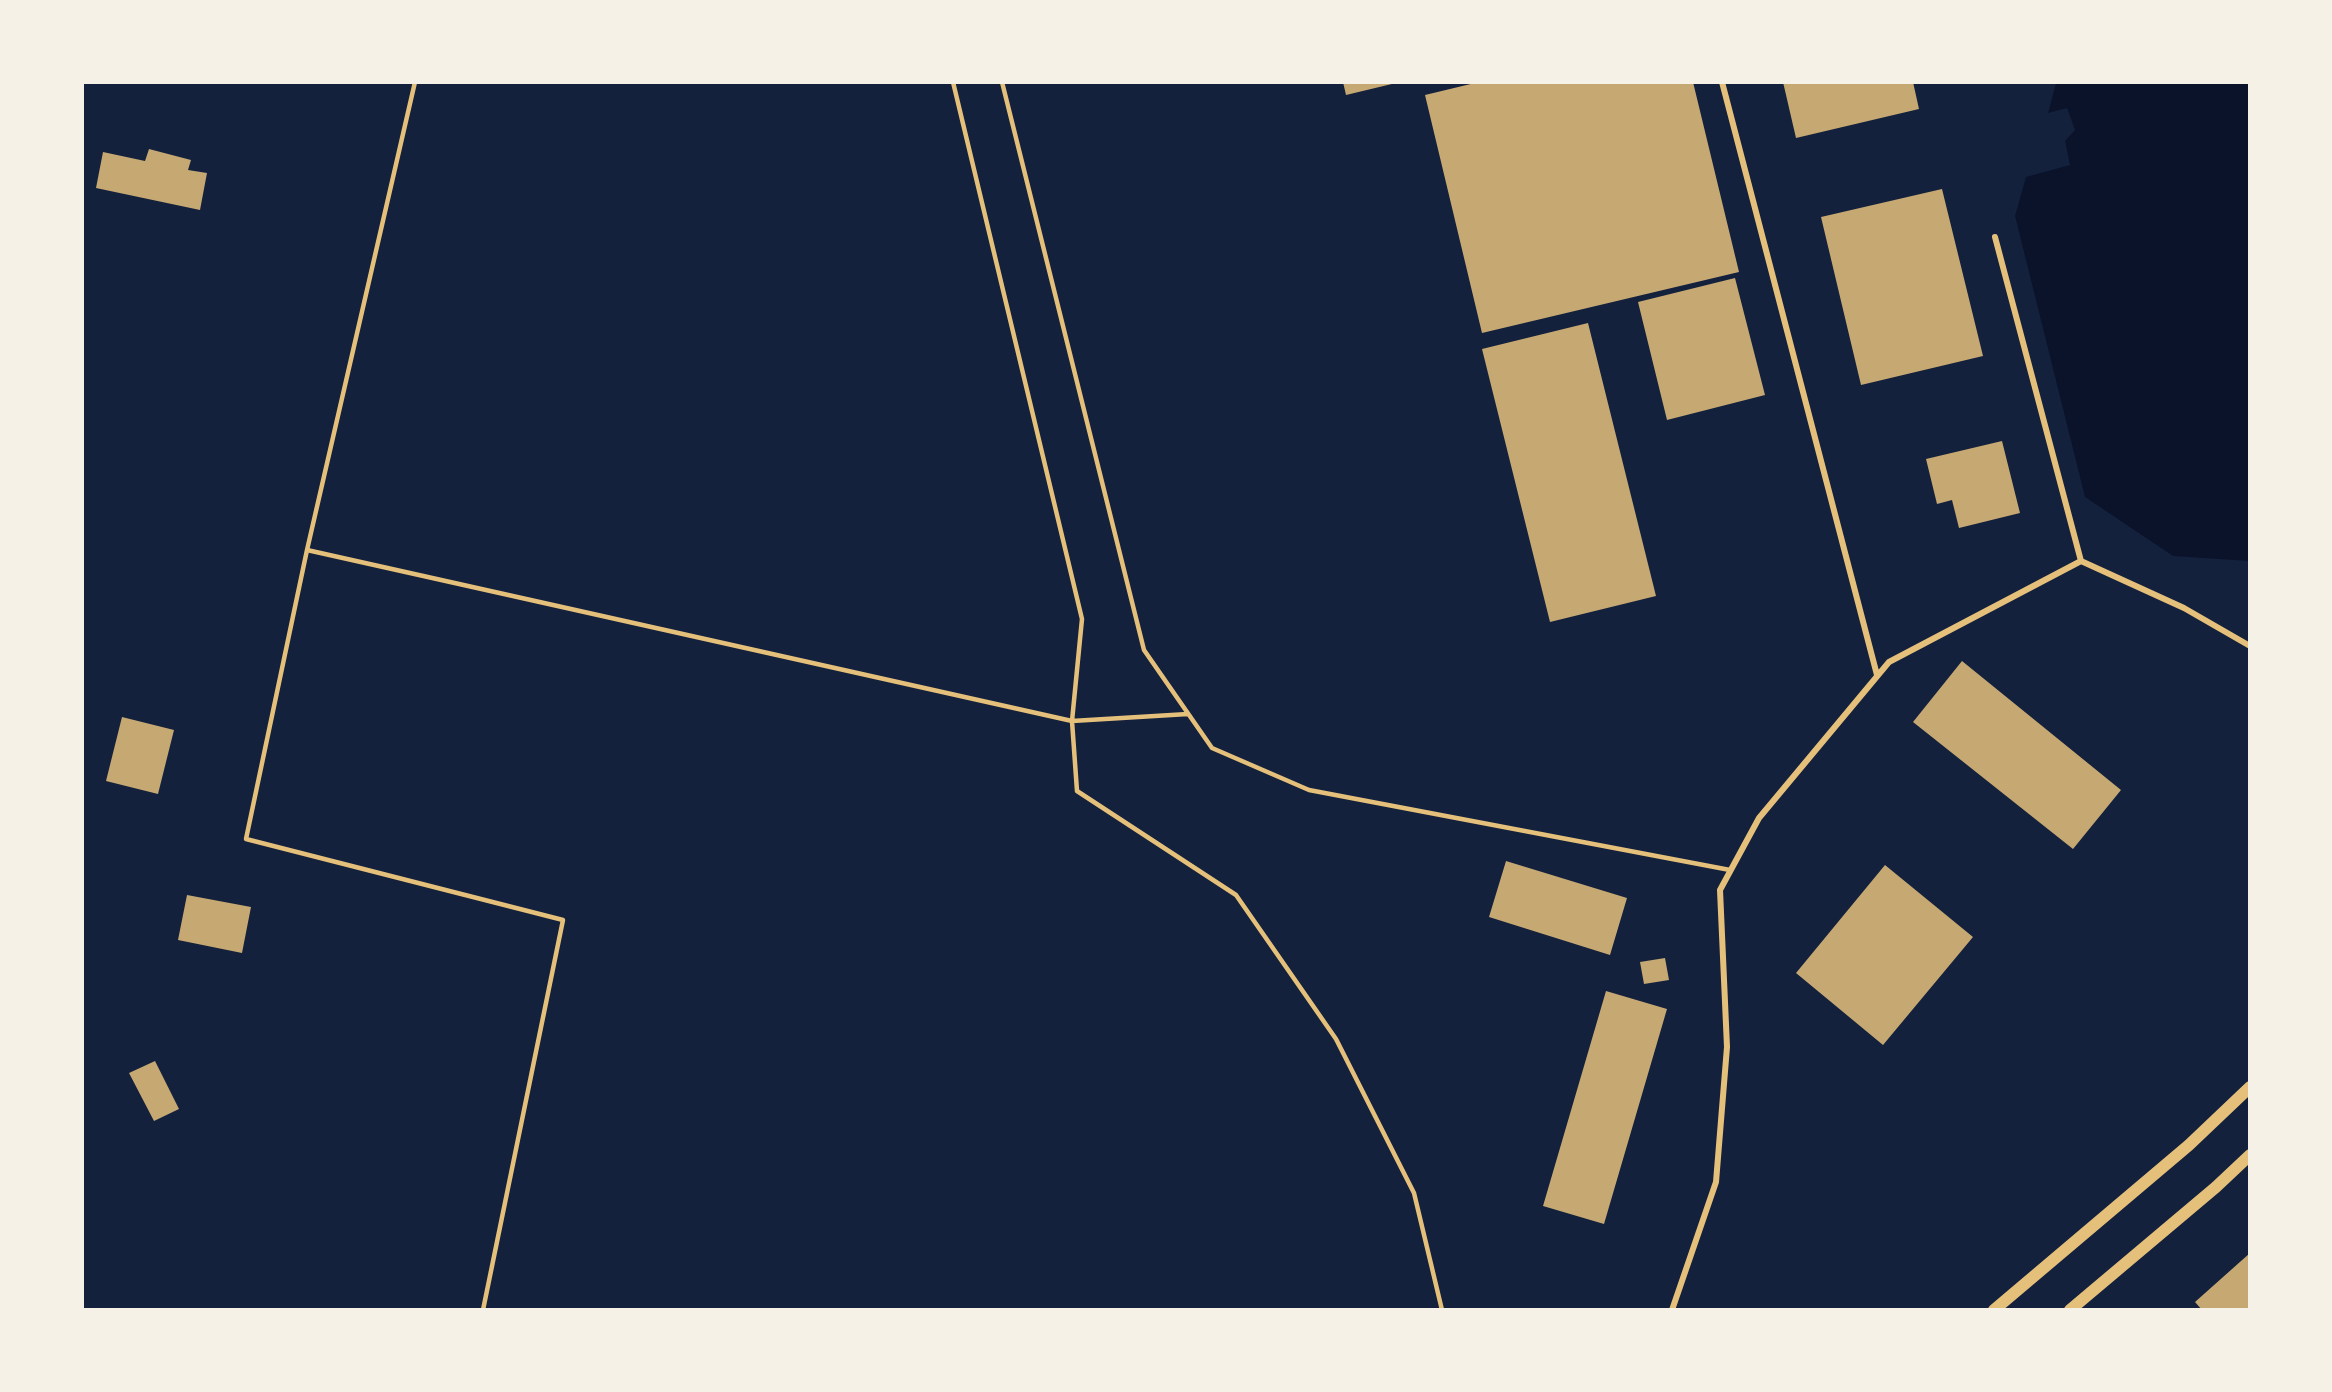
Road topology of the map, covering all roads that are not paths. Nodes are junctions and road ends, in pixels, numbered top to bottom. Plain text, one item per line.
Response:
1 (415, 82) edge
2 (953, 82) edge
3 (1002, 82) edge
4 (1722, 82) edge
5 (1995, 237) dead end
6 (306, 550) junction
7 (2081, 561) junction
8 (2250, 646) edge
9 (1877, 675) junction
10 (1188, 714) junction
11 (1072, 721) junction
12 (1730, 870) junction
13 (2250, 1087) edge
14 (2250, 1155) edge
15 (483, 1310) edge
16 (1442, 1310) edge
17 (1672, 1310) edge
18 (1994, 1310) edge
19 (2070, 1310) edge

1 - 6 lane
2 - 11 lane
3 - 10 lane
4 - 9 street
5 - 7 street
6 - 11 lane
6 - 15 lane
7 - 8 street
7 - 9 street
9 - 12 street
10 - 11 lane
10 - 12 lane
11 - 16 lane
12 - 17 street
13 - 18 main road
14 - 19 main road

